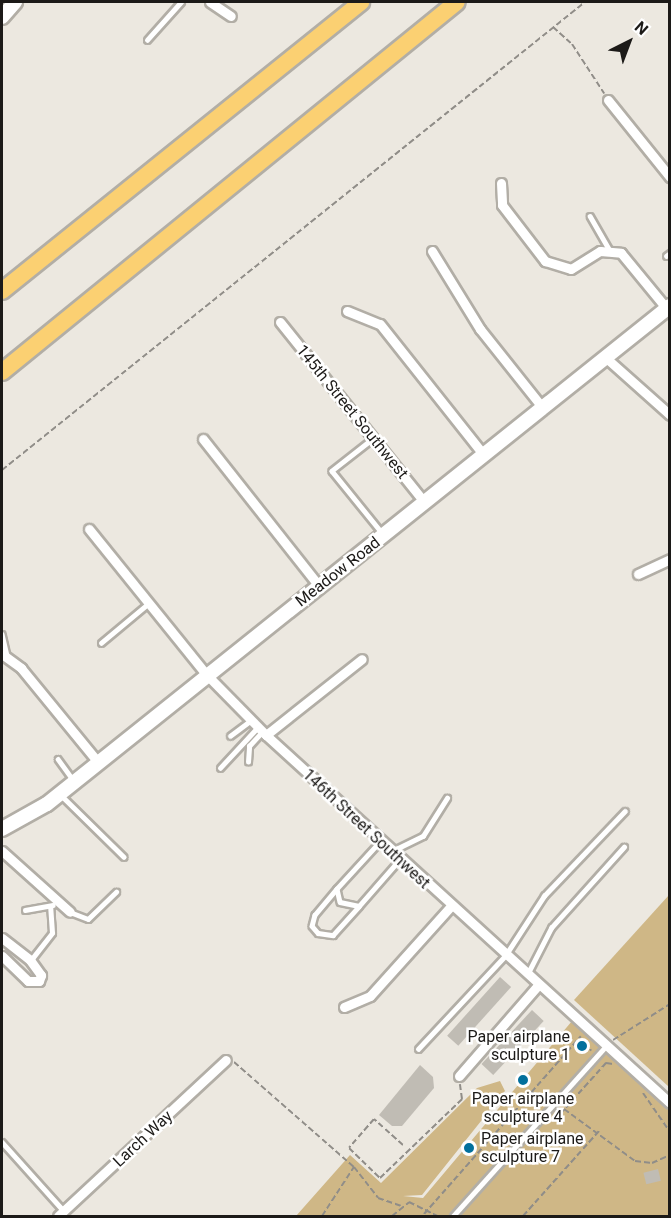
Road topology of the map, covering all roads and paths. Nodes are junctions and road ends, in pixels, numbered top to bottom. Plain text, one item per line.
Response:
1 (15, 2) edge
2 (181, 2) edge
3 (210, 2) edge
4 (361, 2) edge
5 (457, 2) edge
6 (585, 2) edge
7 (231, 16) dead end
8 (2, 17) edge
9 (554, 27) junction
10 (147, 40) dead end
11 (608, 100) joint
12 (669, 177) edge
13 (501, 183) dead end
14 (590, 216) dead end
15 (609, 249) junction
16 (432, 251) dead end
17 (2, 291) edge
18 (668, 308) edge
19 (347, 311) dead end
20 (280, 322) dead end
21 (605, 357) junction
22 (2, 372) edge
23 (543, 407) junction
24 (669, 416) edge
25 (373, 438) junction
26 (203, 440) dead end
27 (483, 454) junction
28 (2, 470) edge
29 (425, 502) junction
30 (89, 529) dead end
31 (385, 536) junction
32 (669, 559) edge
33 (638, 574) dead end
34 (320, 587) junction
35 (149, 603) junction
36 (2, 634) edge
37 (101, 643) dead end
38 (5, 656) edge
39 (362, 659) dead end
40 (207, 675) junction
41 (259, 729) junction
42 (230, 736) dead end
43 (58, 759) dead end
44 (97, 761) junction
45 (248, 762) dead end
46 (220, 768) dead end
47 (74, 781) junction
48 (59, 793) junction
49 (447, 798) dead end
50 (625, 811) dead end
51 (2, 829) edge
52 (381, 842) junction
53 (624, 847) dead end
54 (2, 851) edge
55 (392, 852) junction
56 (124, 857) dead end
57 (400, 859) junction
58 (337, 889) junction
59 (116, 892) dead end
60 (54, 904) junction
61 (359, 906) junction
62 (451, 906) junction
63 (25, 910) dead end
64 (70, 912) joint
65 (2, 938) edge
66 (2, 956) edge
67 (505, 956) junction
68 (30, 960) junction
69 (527, 975) junction
70 (538, 986) junction
71 (669, 1004) edge
72 (344, 1007) dead end
73 (588, 1030) junction
74 (606, 1046) junction
75 (418, 1049) dead end
76 (226, 1060) joint
77 (618, 1067) dead end
78 (459, 1076) joint
79 (639, 1087) dead end
80 (532, 1092) junction
81 (669, 1103) edge
82 (551, 1108) junction
83 (564, 1108) junction
84 (599, 1131) junction
85 (669, 1132) edge
86 (2, 1142) edge
87 (403, 1145) dead end
88 (669, 1155) edge
89 (354, 1167) junction
90 (401, 1206) junction
91 (429, 1209) junction
92 (61, 1214) edge
93 (424, 1214) dead end
94 (322, 1216) edge
95 (392, 1216) edge
96 (436, 1216) edge
97 (453, 1216) edge
98 (523, 1216) edge

1 - 8 street
2 - 10 lane
3 - 7 street
4 - 17 highway
5 - 22 highway
6 - 9 path
9 - 11 path
9 - 28 path
11 - 12 street
13 - 15 street
14 - 15 lane
15 - 18 street
16 - 23 street
18 - 21 street, Meadow Road
19 - 27 street
20 - 25 street, 145th Street Southwest
21 - 23 street, Meadow Road
21 - 24 street
23 - 27 street, Meadow Road
25 - 29 street, 145th Street Southwest
25 - 31 lane
26 - 34 street
27 - 29 street, Meadow Road
29 - 31 street, Meadow Road
30 - 35 street, 146th Street Southwest
31 - 34 street, Meadow Road
32 - 33 street
34 - 40 street, Meadow Road
35 - 37 lane
35 - 40 street, 146th Street Southwest
36 - 38 lane
38 - 44 street
39 - 41 street
40 - 41 street, 146th Street Southwest
40 - 44 street, Meadow Road
41 - 42 lane
41 - 45 lane
41 - 46 lane
41 - 52 street, 146th Street Southwest
43 - 47 lane
44 - 47 street, Meadow Road
47 - 48 street, Meadow Road
48 - 51 street, Meadow Road
48 - 56 lane
49 - 55 lane
50 - 67 lane
52 - 55 street, 146th Street Southwest
52 - 58 lane
53 - 69 lane
54 - 60 street
55 - 57 street, 146th Street Southwest
57 - 61 lane
57 - 62 street, 146th Street Southwest
58 - 61 lane
58 - 61 lane
59 - 64 lane
60 - 63 lane
60 - 64 street
60 - 68 lane
62 - 67 street, 146th Street Southwest
62 - 72 street
65 - 68 street
66 - 68 street
67 - 69 street, 146th Street Southwest
67 - 75 lane
69 - 70 street, 146th Street Southwest
70 - 73 street, 146th Street Southwest
70 - 78 street
71 - 74 path
73 - 74 street, 146th Street Southwest
73 - 80 path
74 - 81 street, 146th Street Southwest
74 - 82 lane
76 - 89 path
76 - 92 street, Larch Way
77 - 83 path
78 - 87 path
79 - 85 path
80 - 82 path
80 - 91 path
82 - 83 path
82 - 97 lane
83 - 84 path
84 - 88 path
84 - 98 path
86 - 92 lane
89 - 90 path
89 - 94 path
90 - 91 path
90 - 95 path
91 - 93 path
91 - 96 path

